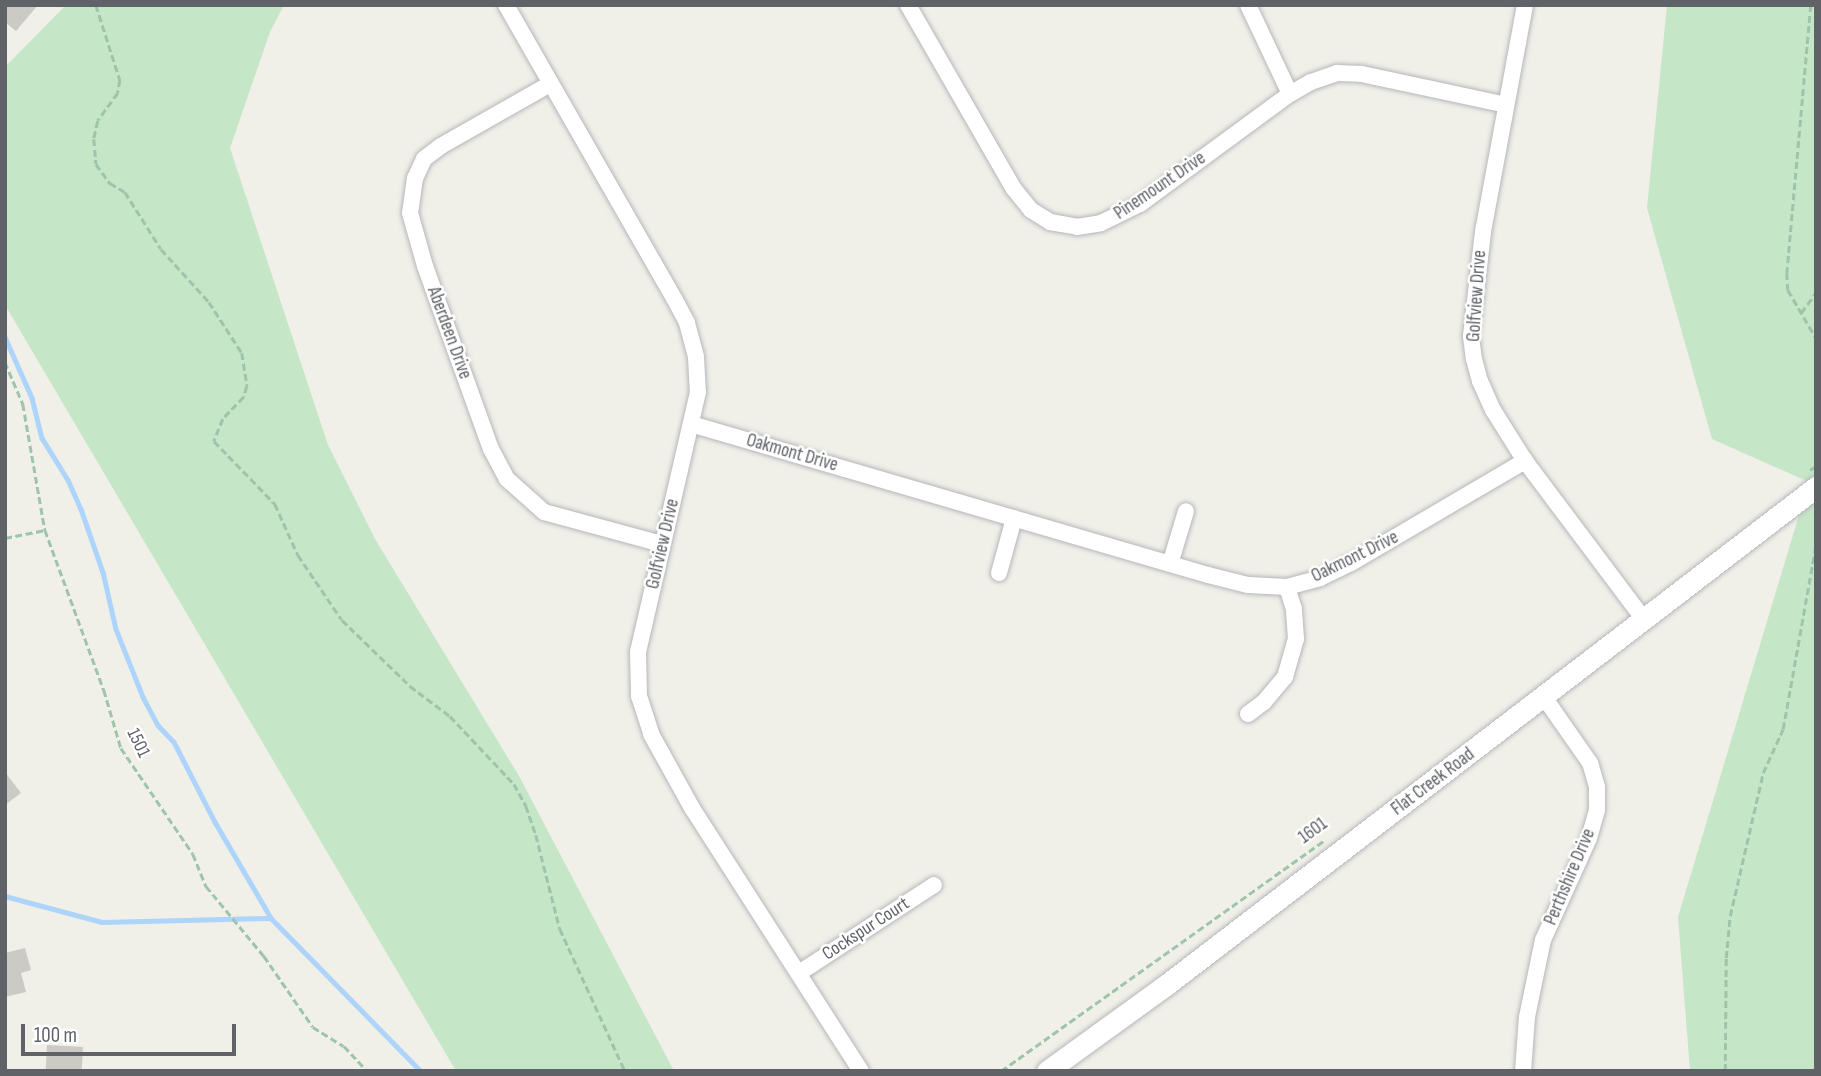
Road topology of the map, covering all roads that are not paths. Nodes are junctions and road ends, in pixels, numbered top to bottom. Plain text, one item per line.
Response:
1 (506, 5) edge
2 (908, 5) edge
3 (1248, 5) edge
4 (1525, 5) edge
5 (550, 84) junction
6 (1290, 94) junction
7 (1506, 105) junction
8 (691, 424) junction
9 (1525, 461) junction
10 (1816, 488) edge
11 (1186, 511) dead end
12 (1014, 518) junction
13 (662, 544) junction
14 (1171, 562) junction
15 (999, 572) dead end
16 (1287, 587) junction
17 (1645, 621) junction
18 (1544, 697) junction
19 (1248, 714) dead end
20 (934, 885) dead end
21 (799, 973) junction
22 (861, 1071) edge
23 (1047, 1071) edge
24 (1523, 1071) edge

1 - 5 street, Golfview Drive
2 - 6 street, Pinemount Drive
3 - 6 street
4 - 7 street, Golfview Drive
5 - 8 street, Golfview Drive
5 - 13 street, Aberdeen Drive
6 - 7 street, Pinemount Drive
7 - 9 street, Golfview Drive
8 - 12 street, Oakmont Drive
8 - 13 street, Golfview Drive
9 - 16 street, Oakmont Drive
9 - 17 street, Golfview Drive
10 - 17 street, Flat Creek Road
11 - 14 street
12 - 14 street, Oakmont Drive
12 - 15 street
13 - 21 street, Golfview Drive
14 - 16 street, Oakmont Drive
16 - 19 street
17 - 18 street, Flat Creek Road
18 - 23 street, Flat Creek Road
18 - 24 street, Perthshire Drive
20 - 21 street, Cockspur Court
21 - 22 street, Golfview Drive

